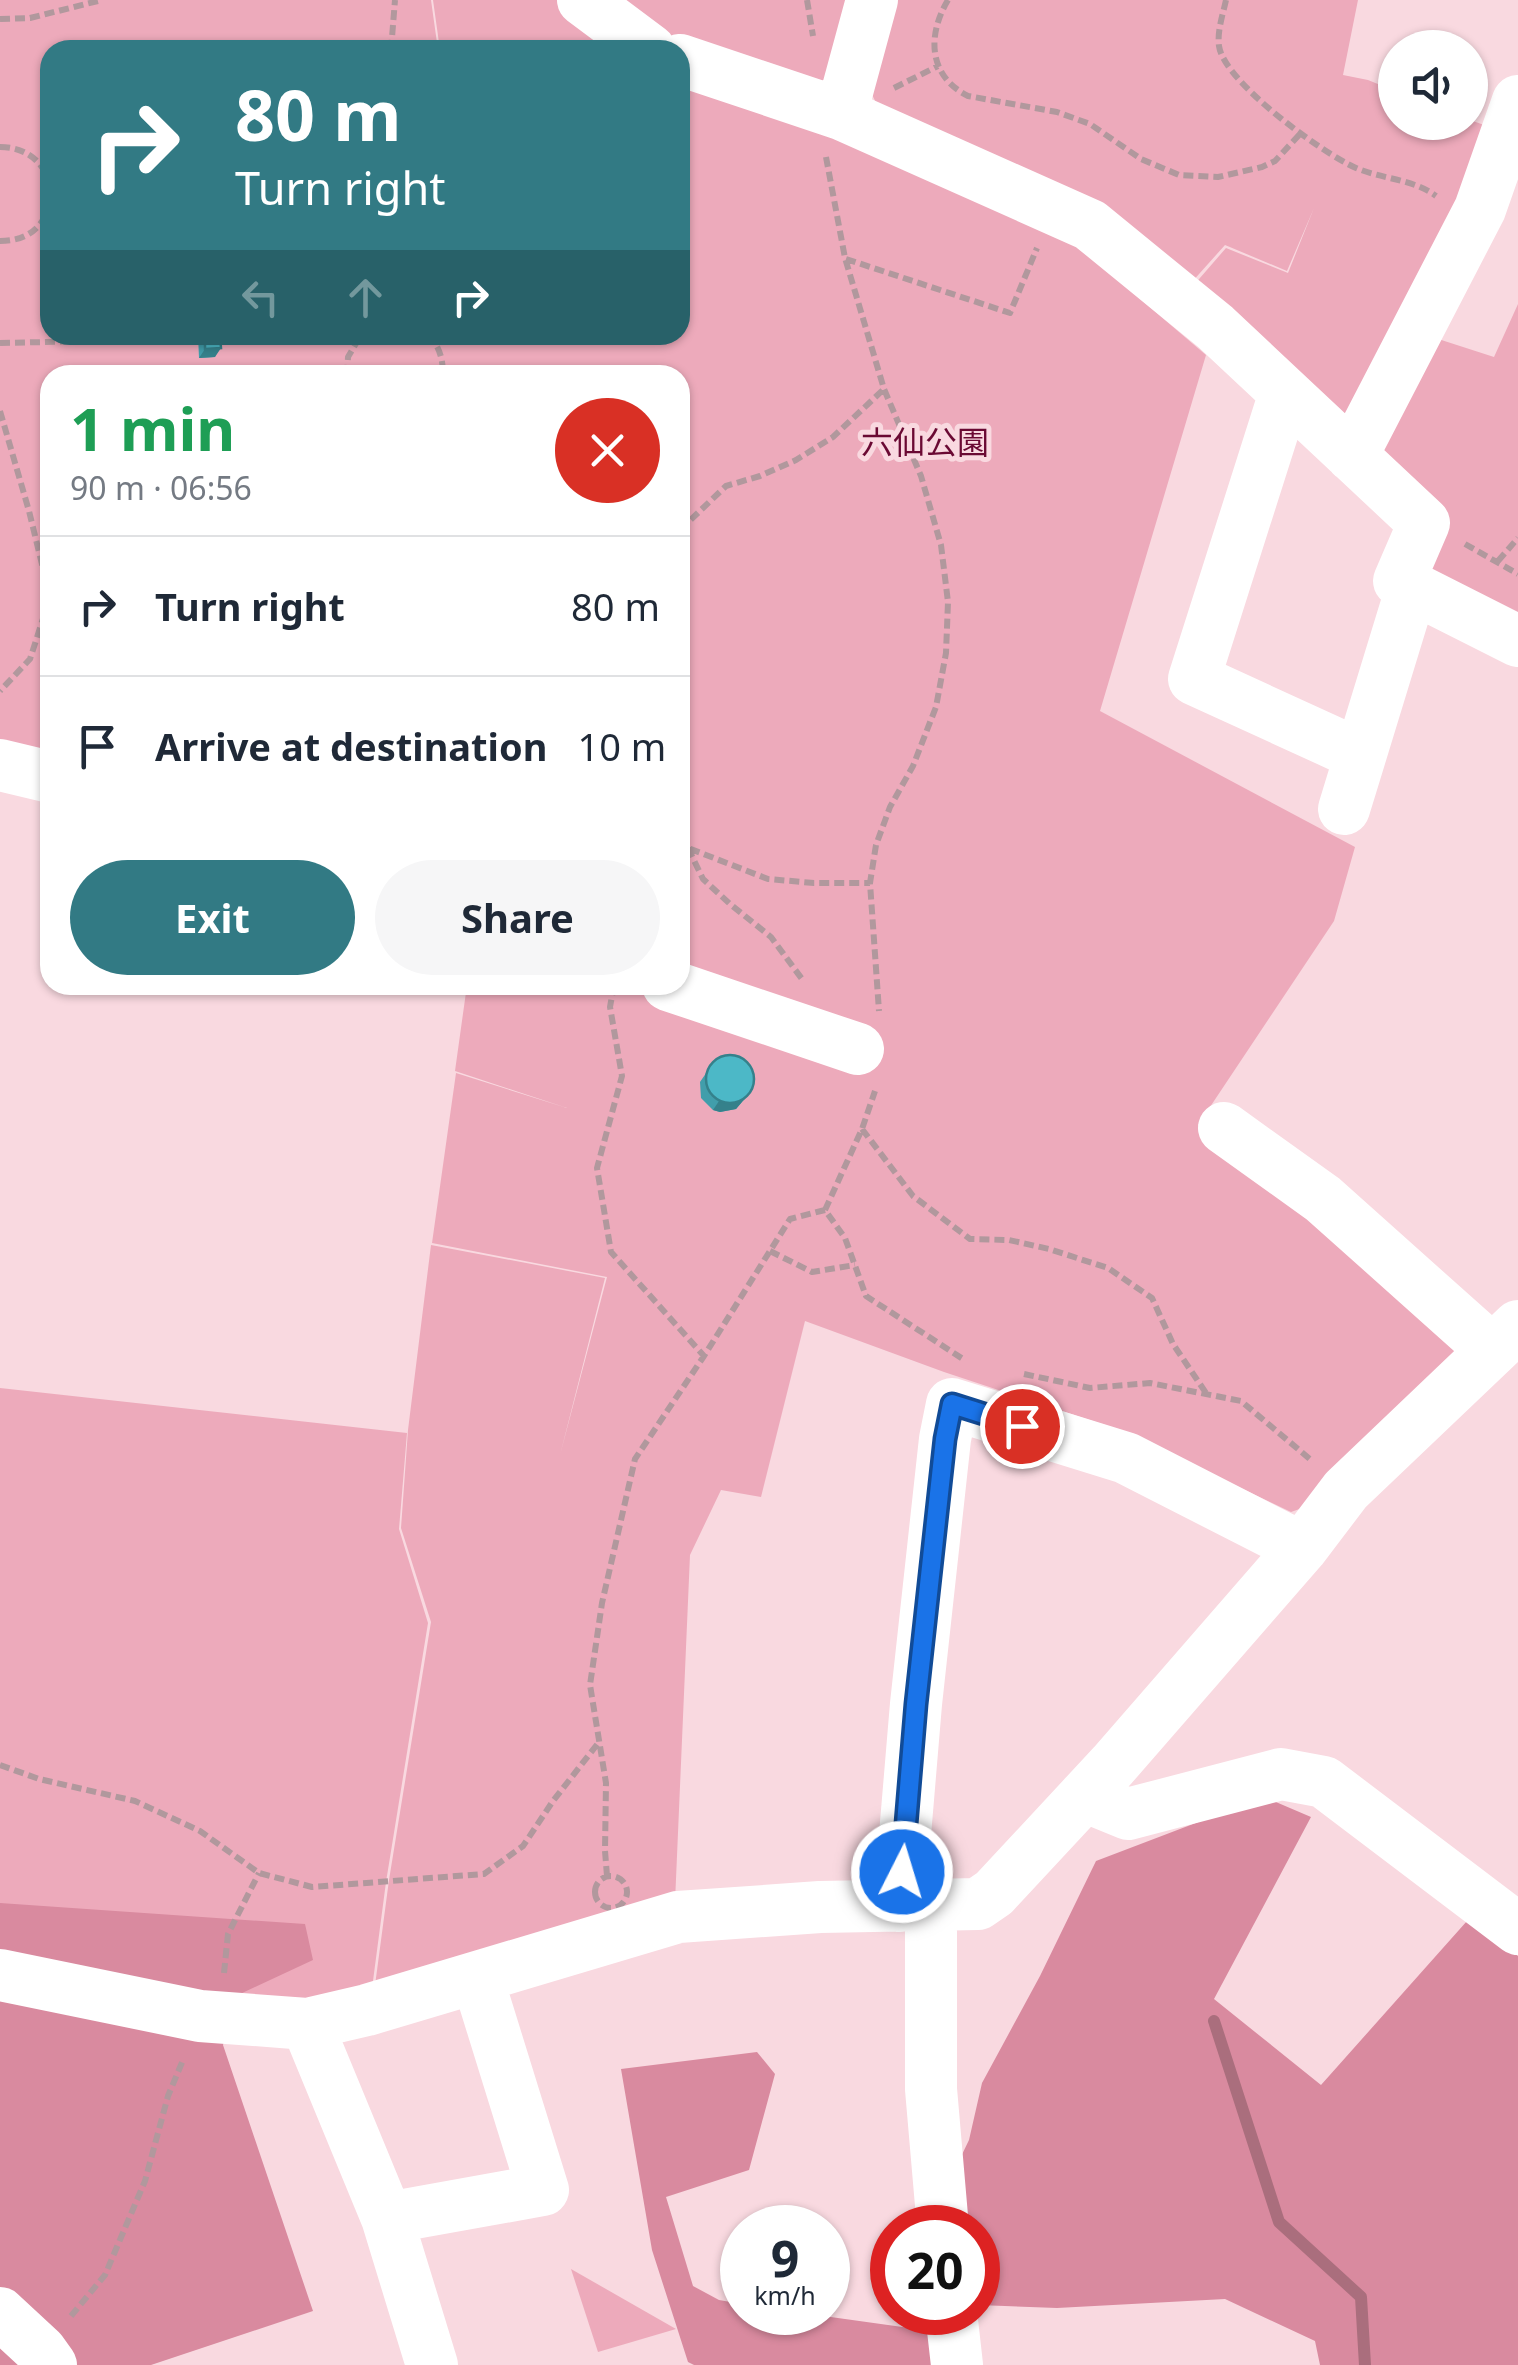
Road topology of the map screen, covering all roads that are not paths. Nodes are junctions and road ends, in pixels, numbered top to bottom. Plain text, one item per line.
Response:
1 (583, 0) edge
2 (872, 0) edge
3 (635, 40) edge
4 (690, 63) edge
5 (1518, 101) edge
6 (834, 111) junction
7 (1490, 217) edge
8 (1285, 393) junction
9 (1352, 456) junction
10 (1412, 587) junction
11 (1518, 641) edge
12 (1360, 755) junction
13 (0, 764) edge
14 (40, 774) edge
15 (1344, 810) dead end
16 (690, 992) edge
17 (872, 1047) road end
18 (1224, 1128) dead end
19 (1505, 1338) edge
20 (1302, 1548) junction
21 (1084, 1796) junction
22 (915, 1906) junction
23 (1518, 1929) edge
24 (0, 1975) edge
25 (477, 1977) junction
26 (307, 2024) junction
27 (941, 2205) edge
28 (387, 2218) junction
29 (0, 2314) edge
30 (954, 2335) edge
31 (46, 2358) edge
32 (432, 2365) edge
33 (958, 2365) edge

1 - 3 street
2 - 6 street
4 - 6 street
5 - 7 street
6 - 8 street
7 - 9 street
8 - 9 street
8 - 12 street
9 - 10 street
10 - 11 street
10 - 12 street
12 - 15 street
13 - 14 street
16 - 17 street
18 - 19 street
19 - 20 street
20 - 21 street
20 - 22 street
21 - 22 street
21 - 23 street
22 - 25 street
22 - 27 street
24 - 26 street
25 - 26 street
25 - 28 street
26 - 28 street
28 - 32 street
29 - 31 street
30 - 33 street

